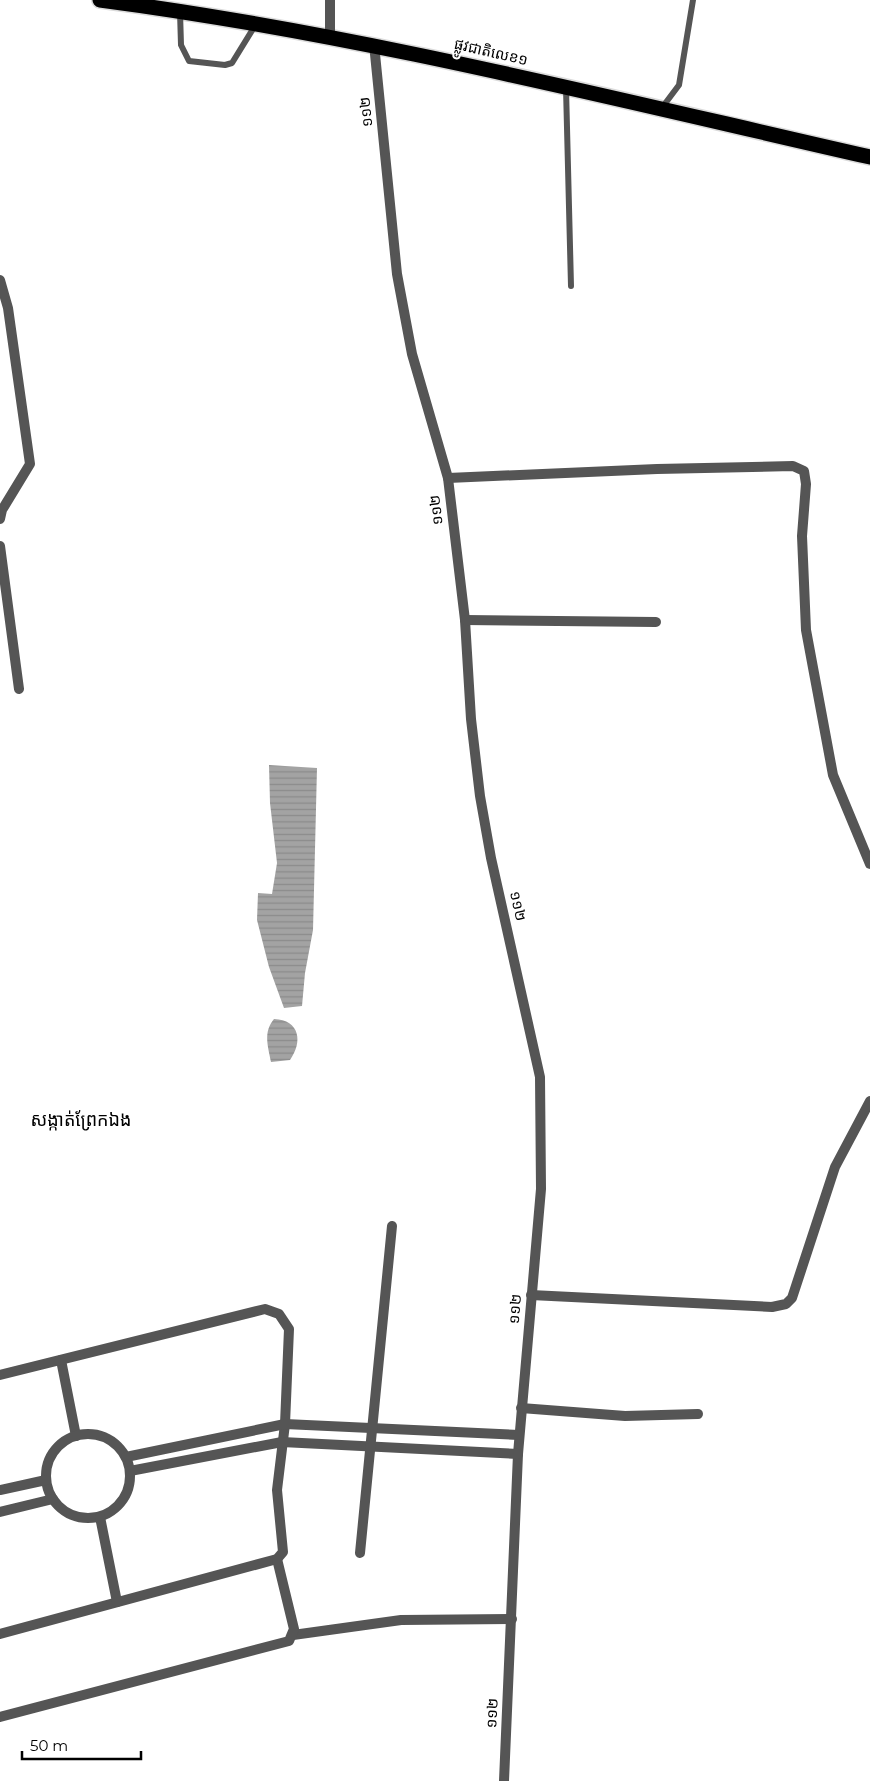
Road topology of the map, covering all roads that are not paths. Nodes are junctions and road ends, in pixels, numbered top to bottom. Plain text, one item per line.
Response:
1 (100, 0) edge
2 (330, 0) edge
3 (694, 0) edge
4 (180, 10) junction
5 (256, 23) junction
6 (330, 36) junction
7 (374, 44) junction
8 (566, 88) junction
9 (661, 109) junction
10 (870, 157) edge
11 (0, 280) edge
12 (571, 286) dead end
13 (448, 478) junction
14 (0, 519) edge
15 (0, 546) edge
16 (465, 620) junction
17 (656, 622) dead end
18 (19, 689) dead end
19 (870, 864) edge
20 (870, 1101) edge
21 (392, 1226) dead end
22 (531, 1294) junction
23 (61, 1360) junction
24 (0, 1375) edge
25 (521, 1408) junction
26 (698, 1414) dead end
27 (285, 1424) junction
28 (372, 1427) junction
29 (519, 1435) junction
30 (76, 1436) junction
31 (282, 1442) junction
32 (371, 1446) junction
33 (518, 1454) junction
34 (126, 1457) junction
35 (130, 1471) junction
36 (46, 1480) junction
37 (0, 1490) edge
38 (53, 1499) junction
39 (0, 1512) edge
40 (100, 1517) junction
41 (360, 1553) dead end
42 (277, 1559) junction
43 (117, 1602) junction
44 (512, 1619) junction
45 (0, 1634) edge
46 (293, 1635) junction
47 (0, 1717) edge
48 (504, 1781) edge

1 - 4 highway, ផ្លូវជាតិលេខ១
2 - 6 street
3 - 9 lane
4 - 5 highway, ផ្លូវជាតិលេខ១
4 - 5 lane
5 - 6 highway, ផ្លូវជាតិលេខ១
6 - 7 highway, ផ្លូវជាតិលេខ១
7 - 8 highway, ផ្លូវជាតិលេខ១
7 - 13 street, ១១២
8 - 9 highway, ផ្លូវជាតិលេខ១
8 - 12 lane
9 - 10 highway, ផ្លូវជាតិលេខ១
11 - 14 street
13 - 16 street, ១១២
13 - 19 street
15 - 18 street
16 - 17 street
16 - 22 street, ១១២
20 - 22 street
21 - 28 street
22 - 25 street, ១១២
23 - 24 street
23 - 27 street
23 - 30 street
25 - 26 street
25 - 29 street, ១១២
27 - 28 street
27 - 31 street
27 - 34 street
28 - 29 street
28 - 32 street
29 - 33 street, ១១២
30 - 34 street
30 - 36 street
31 - 32 street
31 - 35 street
31 - 42 street
32 - 33 street
32 - 41 street
33 - 44 street, ១១២
34 - 35 street
35 - 40 street
36 - 37 street
36 - 38 street
38 - 39 street
38 - 40 street
40 - 43 street
42 - 43 street
42 - 46 street
43 - 45 street
44 - 46 street
44 - 48 street, ១១២
46 - 47 street

